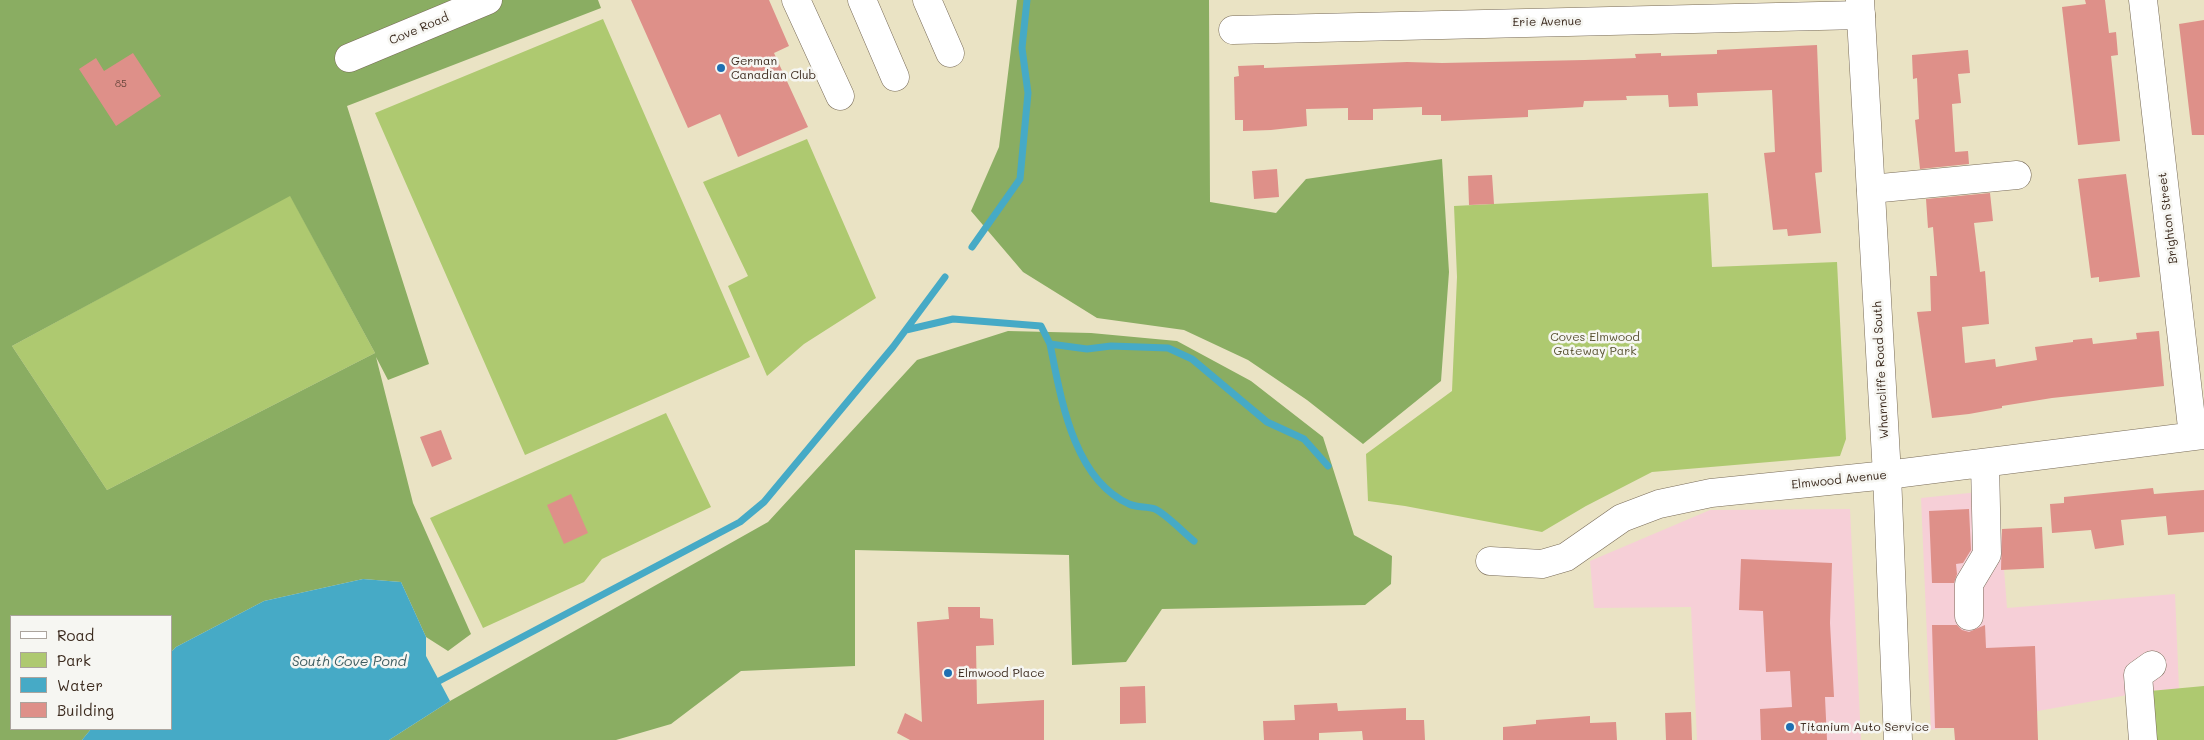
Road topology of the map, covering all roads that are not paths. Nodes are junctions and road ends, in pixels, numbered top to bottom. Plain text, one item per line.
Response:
1 (488, 0) edge
2 (796, 0) edge
3 (862, 0) edge
4 (927, 0) edge
5 (2143, 0) edge
6 (1860, 7) edge
7 (1233, 30) dead end
8 (950, 53) dead end
9 (349, 58) dead end
10 (895, 77) dead end
11 (840, 96) dead end
12 (2017, 175) dead end
13 (1871, 189) junction
14 (2199, 435) edge
15 (1985, 463) junction
16 (1887, 476) junction
17 (1490, 561) dead end
18 (1969, 616) dead end
19 (2152, 665) dead end
20 (1898, 740) edge
21 (2144, 740) edge

1 - 9 street, Cove Road
2 - 11 street
3 - 10 street
4 - 8 street
5 - 14 street, Brighton Street
6 - 7 street, Erie Avenue
6 - 13 street, Wharncliffe Road South
12 - 13 street
13 - 16 street, Wharncliffe Road South
14 - 15 street, Elmwood Avenue
15 - 16 street, Elmwood Avenue
15 - 18 street
16 - 17 street, Elmwood Avenue
16 - 20 street, Wharncliffe Road South
19 - 21 street

